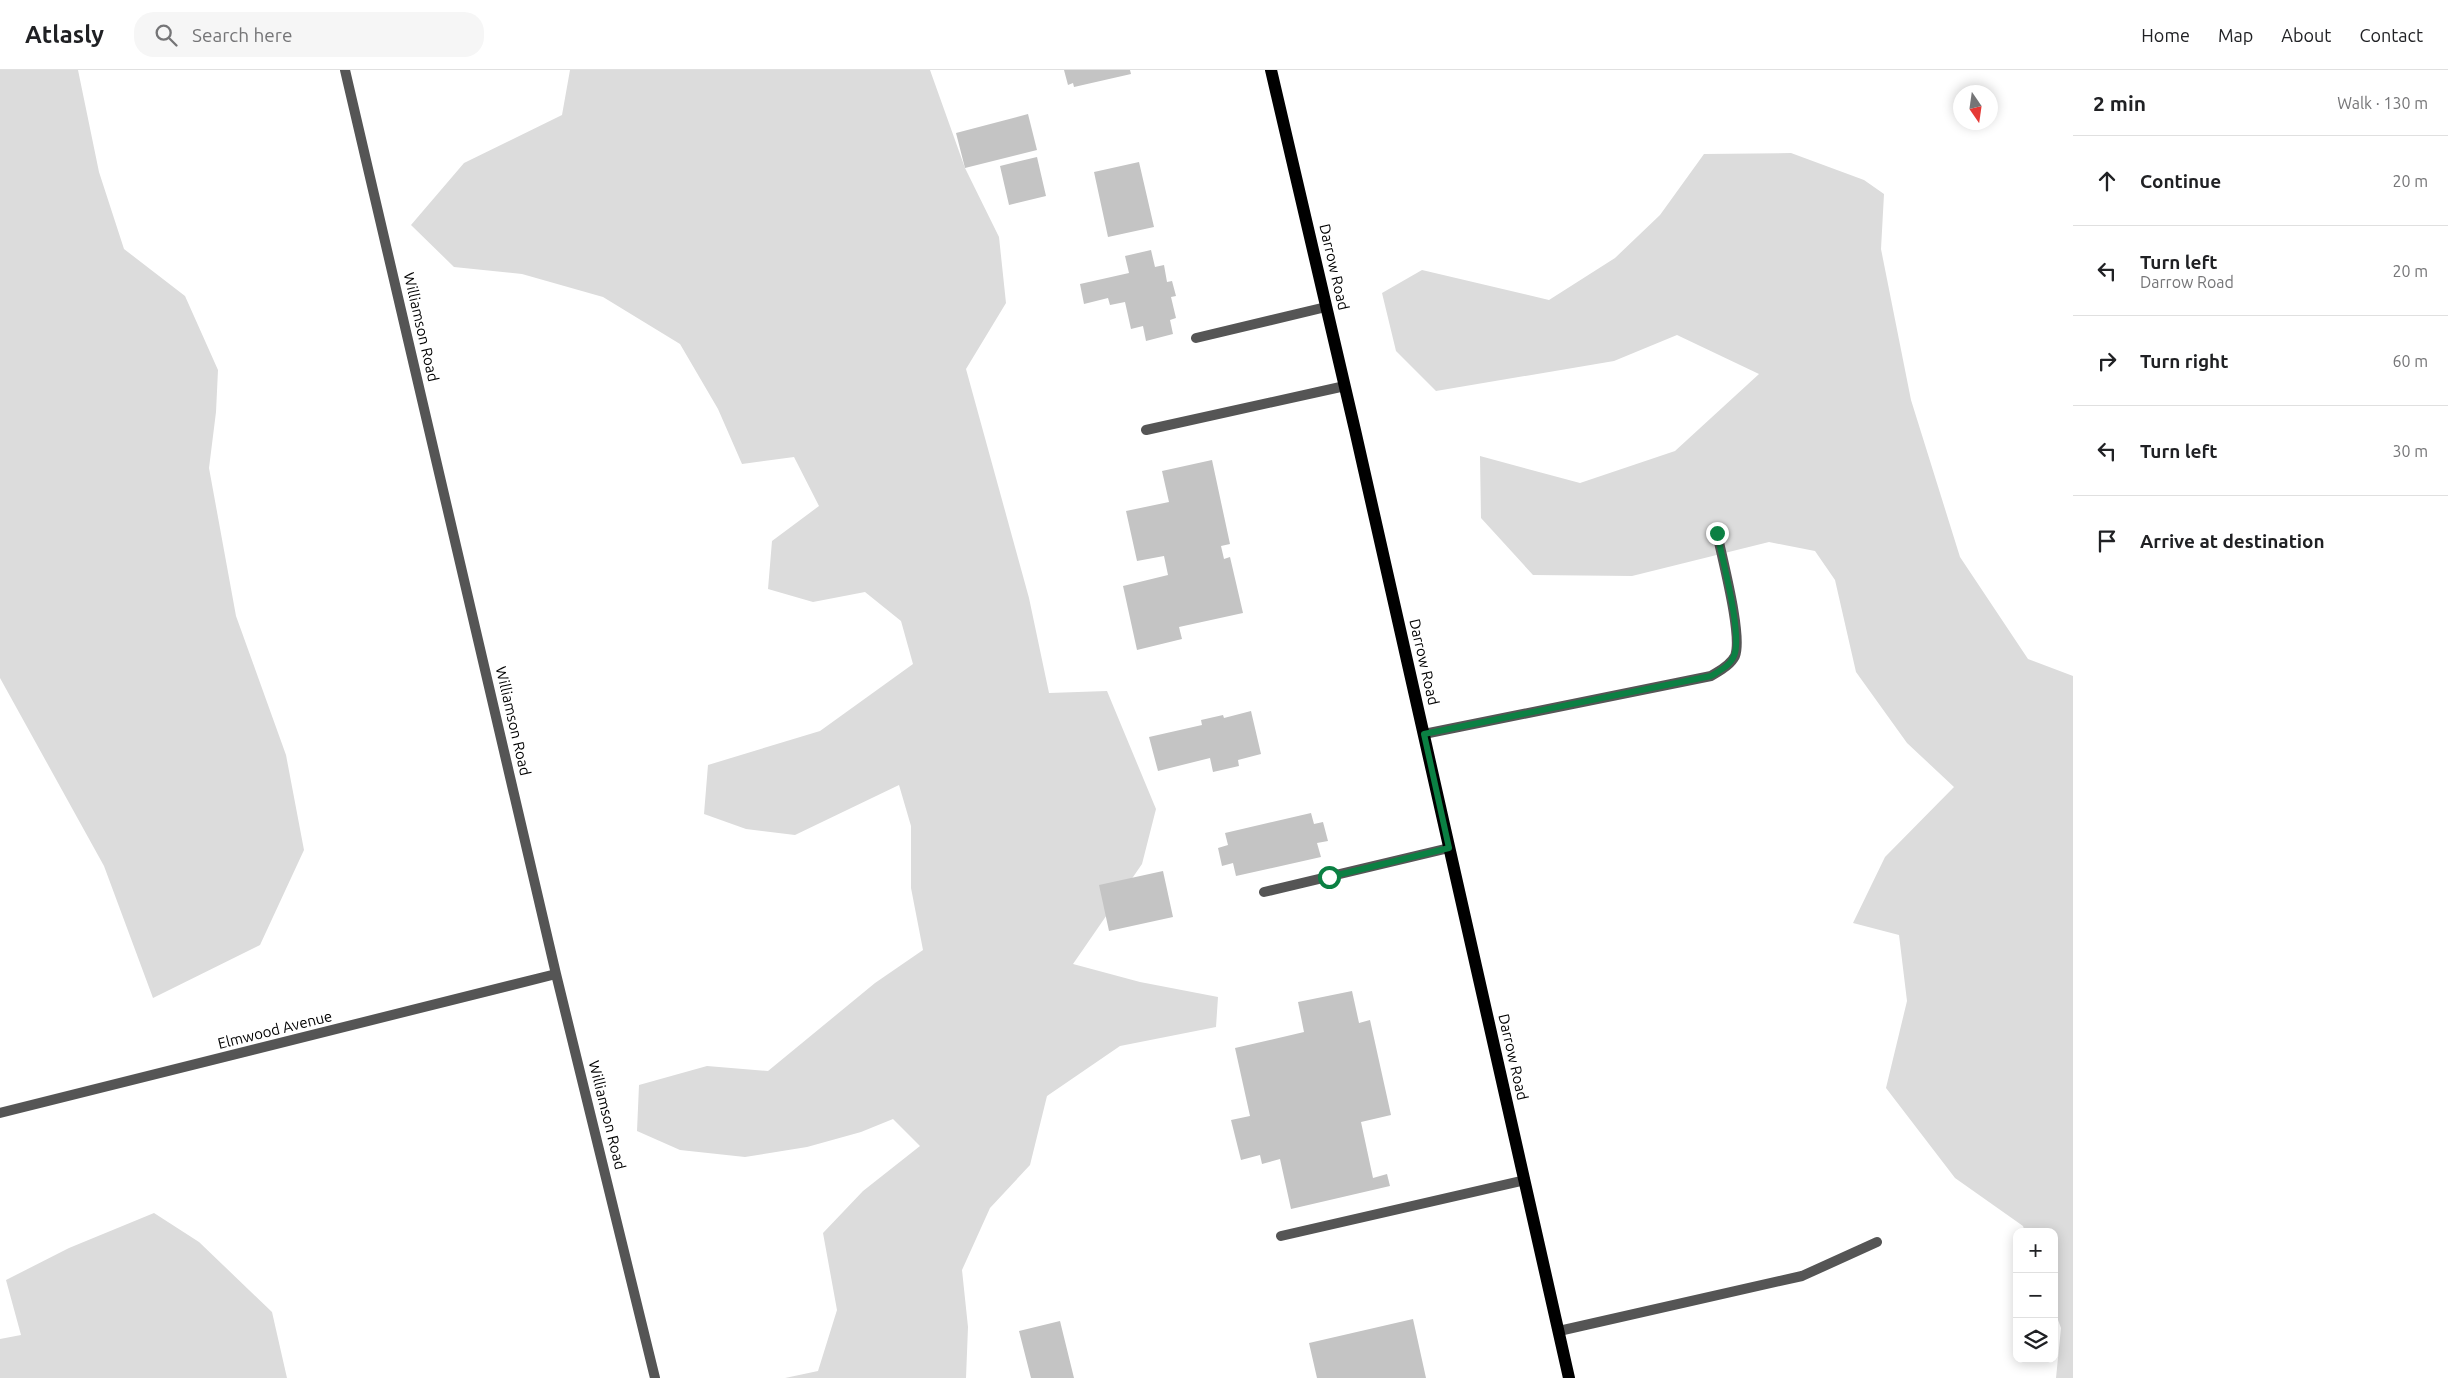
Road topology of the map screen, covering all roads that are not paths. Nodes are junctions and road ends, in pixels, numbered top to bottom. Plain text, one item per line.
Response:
1 (345, 70) edge
2 (1271, 70) edge
3 (1326, 307) junction
4 (1196, 338) dead end
5 (1345, 386) junction
6 (1146, 430) dead end
7 (1717, 533) dead end
8 (1424, 734) junction
9 (1449, 848) junction
10 (1264, 892) dead end
11 (556, 974) junction
12 (0, 1113) edge
13 (1525, 1180) junction
14 (1280, 1236) dead end
15 (1877, 1242) dead end
16 (1559, 1330) junction
17 (655, 1378) edge
18 (1569, 1378) edge

1 - 11 street, Williamson Road
2 - 3 main road, Darrow Road
3 - 4 street
3 - 5 main road, Darrow Road
5 - 6 street
5 - 8 main road, Darrow Road
7 - 8 street
8 - 9 main road, Darrow Road
9 - 10 street
9 - 13 main road, Darrow Road
11 - 12 street, Elmwood Avenue
11 - 17 street, Williamson Road
13 - 14 street
13 - 16 main road, Darrow Road
15 - 16 street
16 - 18 main road, Darrow Road

